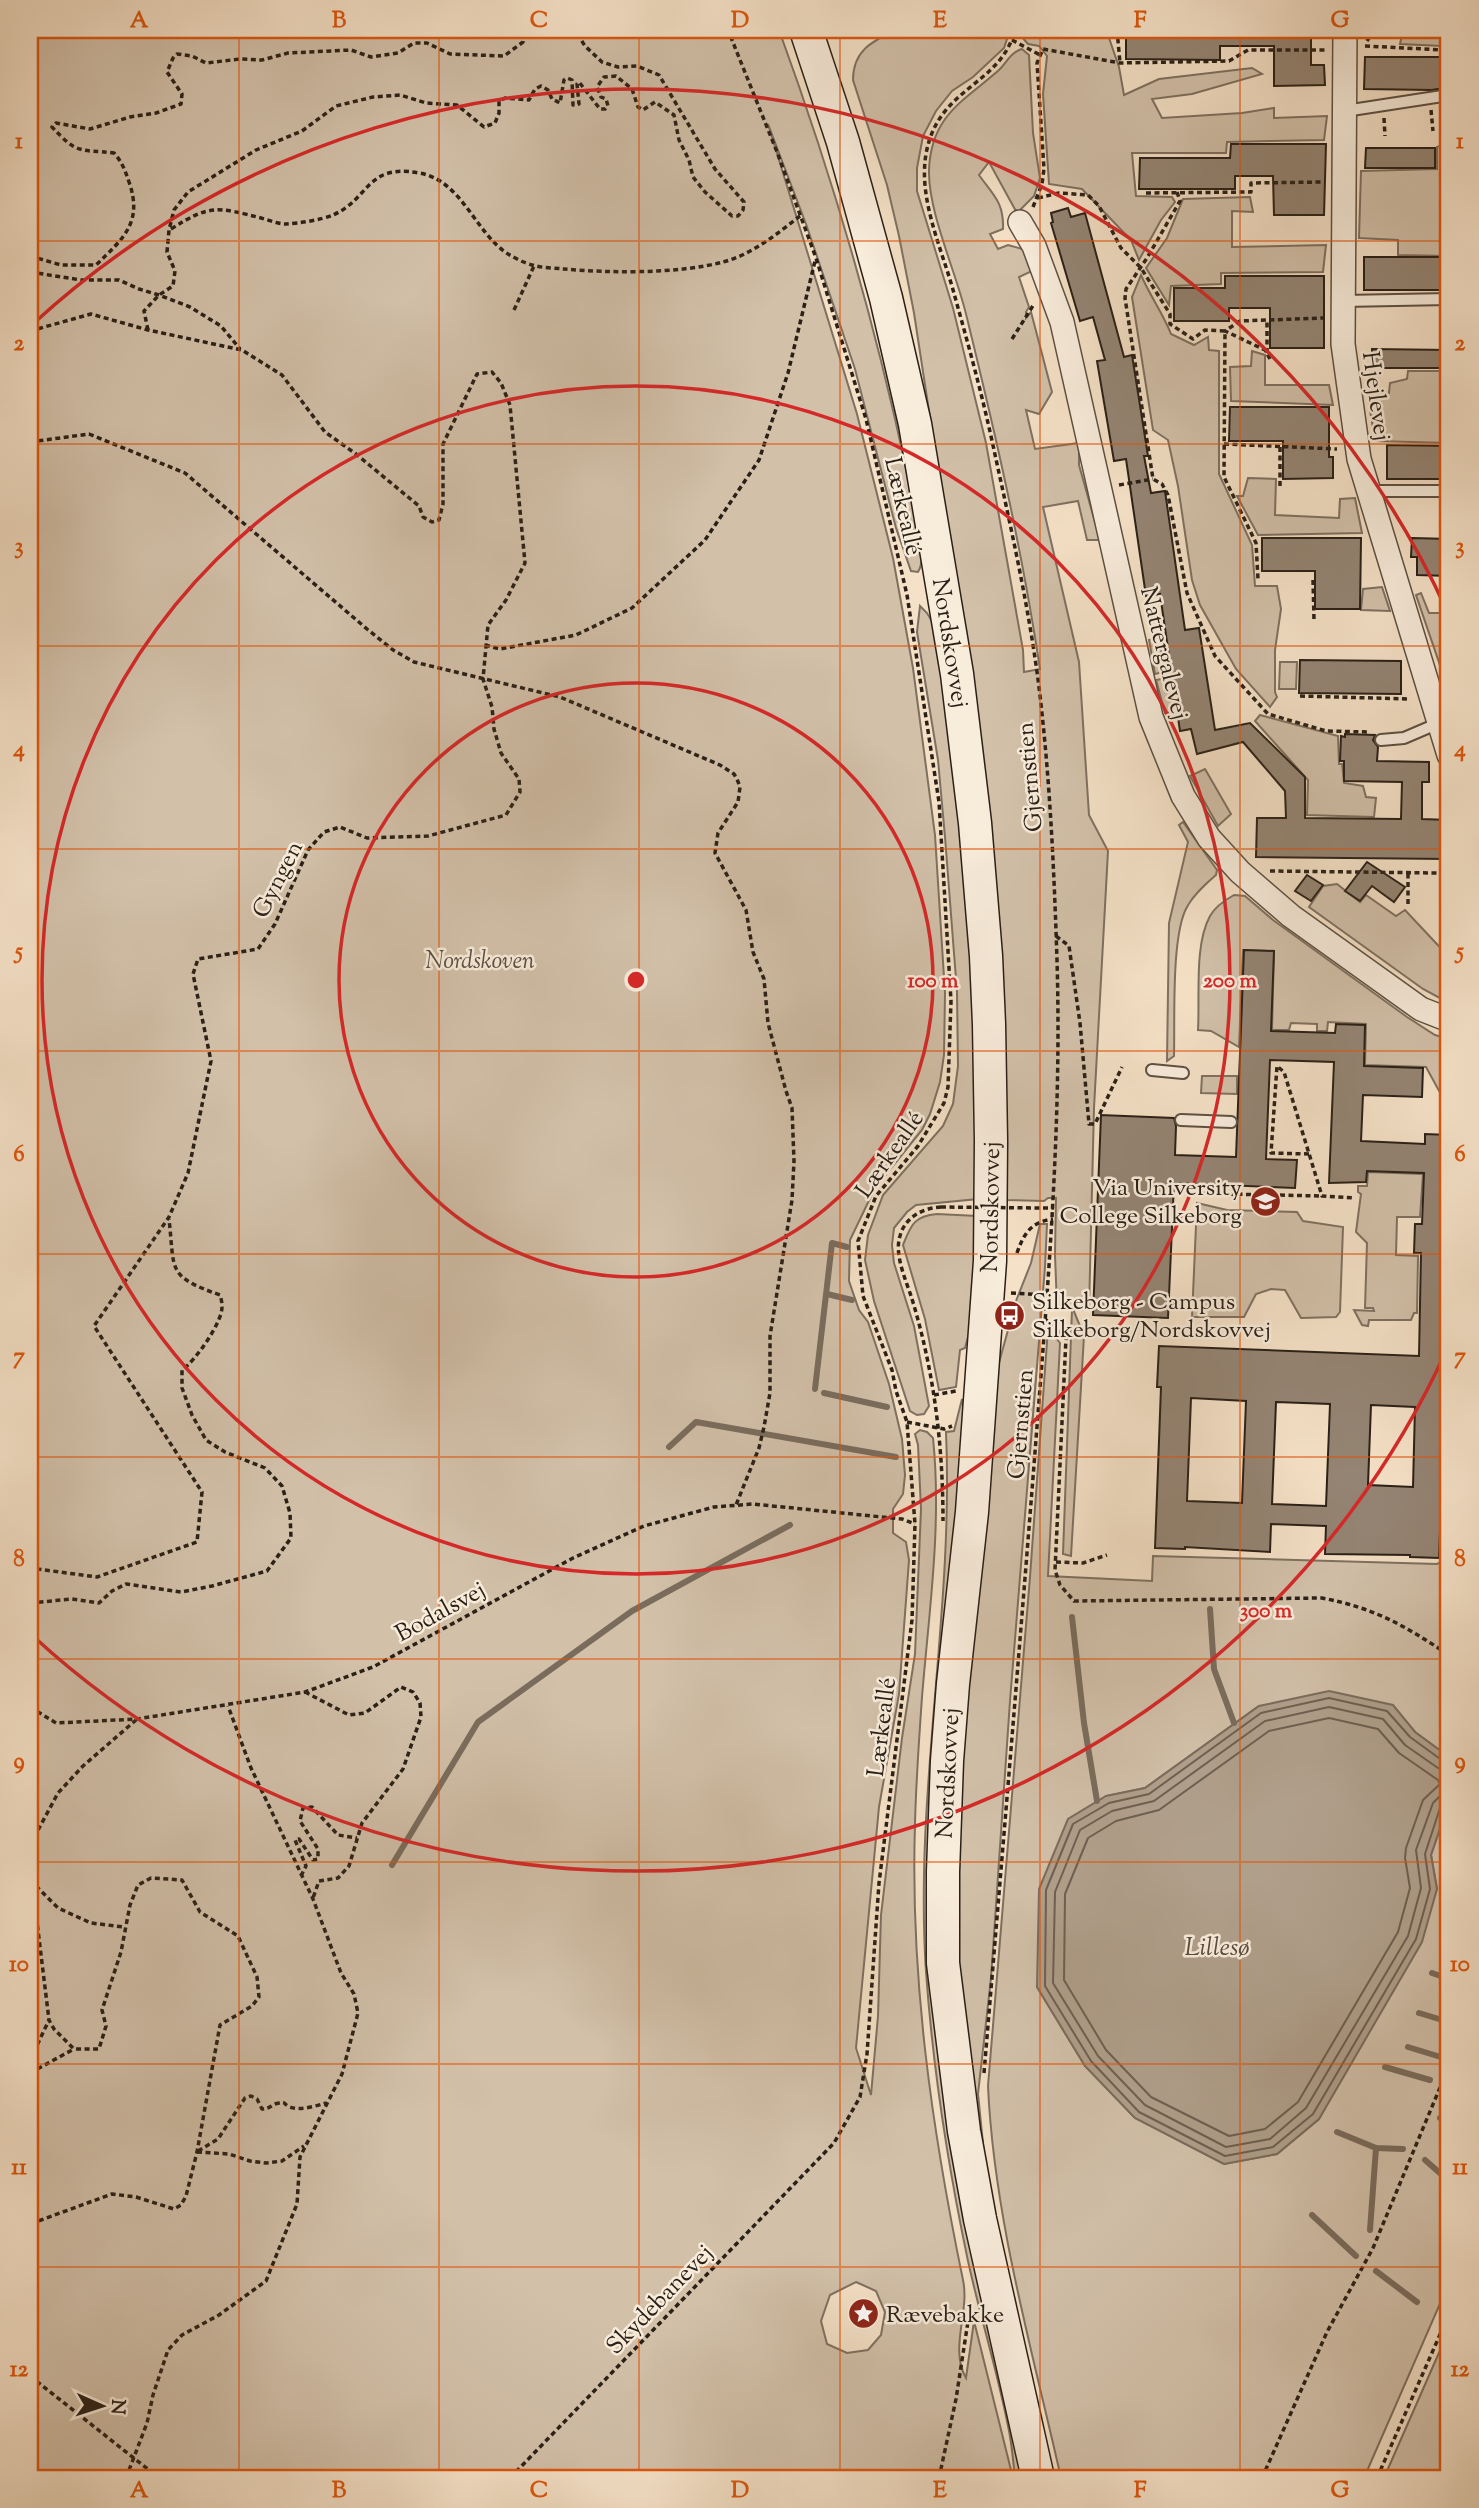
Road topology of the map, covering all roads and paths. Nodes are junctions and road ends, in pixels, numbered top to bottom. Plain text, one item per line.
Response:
1 (522, 30) edge
2 (575, 30) edge
3 (728, 30) edge
4 (1015, 30) edge
5 (1117, 30) edge
6 (1374, 30) edge
7 (815, 32) edge
8 (1012, 40) junction
9 (1351, 40) edge
10 (1449, 45) edge
11 (1309, 50) dead end
12 (1040, 55) junction
13 (1120, 63) junction
14 (1449, 95) edge
15 (1345, 111) junction
16 (1344, 182) junction
17 (1177, 192) junction
18 (1146, 193) dead end
19 (1038, 198) junction
20 (800, 216) junction
21 (1020, 222) joint
22 (169, 230) junction
23 (30, 256) edge
24 (816, 258) junction
25 (534, 266) junction
26 (1141, 268) junction
27 (30, 272) edge
28 (159, 295) junction
29 (1052, 296) junction
30 (1449, 299) edge
31 (1343, 309) junction
32 (514, 310) dead end
33 (1267, 320) junction
34 (148, 330) junction
35 (30, 331) edge
36 (1225, 331) junction
37 (1012, 340) dead end
38 (242, 350) junction
39 (30, 442) edge
40 (1224, 444) junction
41 (1280, 447) junction
42 (1358, 450) junction
43 (1153, 479) junction
44 (1280, 486) dead end
45 (1100, 488) junction
46 (1368, 491) junction
47 (1449, 491) edge
48 (1258, 579) dead end
49 (1313, 580) dead end
50 (1314, 620) dead end
51 (485, 645) junction
52 (483, 679) junction
53 (1300, 696) dead end
54 (1437, 707) junction
55 (1381, 740) joint
56 (1449, 755) edge
57 (1449, 870) edge
58 (1280, 871) dead end
59 (1408, 872) junction
60 (1408, 904) dead end
61 (1056, 936) junction
62 (1449, 1020) edge
63 (1122, 1067) dead end
64 (1152, 1070) dead end
65 (1183, 1073) dead end
66 (1181, 1120) dead end
67 (1231, 1122) dead end
68 (1310, 1154) junction
69 (1178, 1193) dead end
70 (1322, 1196) junction
71 (1354, 1198) dead end
72 (1054, 1208) junction
73 (169, 1217) junction
74 (1053, 1219) junction
75 (1015, 1259) dead end
76 (1012, 1284) dead end
77 (1011, 1293) junction
78 (1047, 1295) junction
79 (1010, 1304) dead end
80 (1045, 1319) junction
81 (958, 1390) dead end
82 (934, 1395) junction
83 (907, 1422) junction
84 (736, 1505) junction
85 (915, 1524) junction
86 (1107, 1555) dead end
87 (1056, 1562) junction
88 (30, 1568) edge
89 (30, 1603) edge
90 (1449, 1655) edge
91 (305, 1692) junction
92 (228, 1706) junction
93 (30, 1707) edge
94 (137, 1719) junction
95 (357, 1838) junction
96 (30, 1845) edge
97 (301, 1876) junction
98 (30, 1880) edge
99 (313, 1899) junction
100 (30, 1901) edge
101 (124, 1927) junction
102 (49, 2020) junction
103 (74, 2049) junction
104 (30, 2060) edge
105 (1449, 2066) edge
106 (30, 2073) edge
107 (984, 2079) dead end
108 (327, 2102) junction
109 (834, 2143) joint
110 (306, 2145) junction
111 (197, 2152) junction
112 (30, 2224) edge
113 (971, 2293) dead end
114 (1449, 2314) edge
115 (30, 2376) edge
116 (134, 2457) junction
117 (126, 2478) edge
118 (159, 2478) edge
119 (510, 2478) edge
120 (939, 2478) edge
121 (1038, 2478) edge
122 (1262, 2478) edge
123 (1377, 2478) edge

1 - 23 path
2 - 22 path
3 - 20 path, Lærkeallé
4 - 8 path, Gjernstien
5 - 13 path
6 - 9 path
7 - 121 street, Nordskovvej
8 - 12 path
8 - 61 path, Gjernstien
9 - 10 path
9 - 15 street, Hjejlevej
11 - 13 path
12 - 13 path
12 - 19 path
14 - 15 lane
15 - 16 street, Hjejlevej
16 - 17 path
16 - 31 street, Hjejlevej
17 - 18 path
17 - 26 path
19 - 21 path
19 - 26 path
20 - 24 path, Lærkeallé
20 - 25 path
21 - 29 street, Nattergalevej
22 - 25 path
22 - 28 path
24 - 51 path
24 - 83 path, Lærkeallé
25 - 32 path
26 - 36 path
26 - 43 path
27 - 28 path
28 - 34 path
28 - 38 path
29 - 37 path
29 - 45 street, Nattergalevej
30 - 31 lane
31 - 33 path
31 - 42 street, Hjejlevej
33 - 36 path
33 - 36 path
34 - 35 path
34 - 38 path
36 - 40 path
38 - 51 path
39 - 52 path
40 - 41 path
40 - 48 path
41 - 42 path
41 - 44 path
42 - 46 street, Hjejlevej
43 - 45 path
43 - 55 path
45 - 62 street, Nattergalevej
46 - 47 lane
46 - 54 street, Hjejlevej
49 - 50 path
51 - 52 path
52 - 73 path, Gyngen
52 - 84 path
53 - 54 path
54 - 55 lane
54 - 56 street, Hjejlevej
57 - 59 path
58 - 59 path
59 - 60 path
61 - 63 path
61 - 72 path, Gjernstien
64 - 65 lane
66 - 67 lane
68 - 68 path
68 - 70 path
69 - 70 path
70 - 71 path
72 - 74 path, Gjernstien
72 - 82 path, bridge
73 - 88 path
73 - 89 path
74 - 75 path
74 - 78 path, Gjernstien
76 - 77 path
77 - 78 path
77 - 79 path
78 - 80 path, Gjernstien
80 - 87 path
80 - 107 path, Gjernstien
81 - 82 path
82 - 83 path
83 - 85 path, Lærkeallé
84 - 85 path, Bodalsvej
84 - 91 path, Bodalsvej
85 - 109 path, Lærkeallé
86 - 87 path
87 - 90 path
91 - 92 path, Bodalsvej
91 - 95 path
92 - 94 path, Bodalsvej
92 - 97 path
93 - 94 path, Bodalsvej
94 - 96 path
95 - 97 path
95 - 99 path
97 - 99 path
98 - 101 path
99 - 108 path
100 - 102 path
101 - 103 path
101 - 111 path
102 - 103 path
102 - 104 path
103 - 106 path
105 - 122 path
108 - 110 path
108 - 111 path
109 - 119 path, Skydebanevej
110 - 111 path
110 - 116 path
111 - 112 path
113 - 120 path
114 - 123 path
115 - 116 path
116 - 117 path
116 - 118 path

